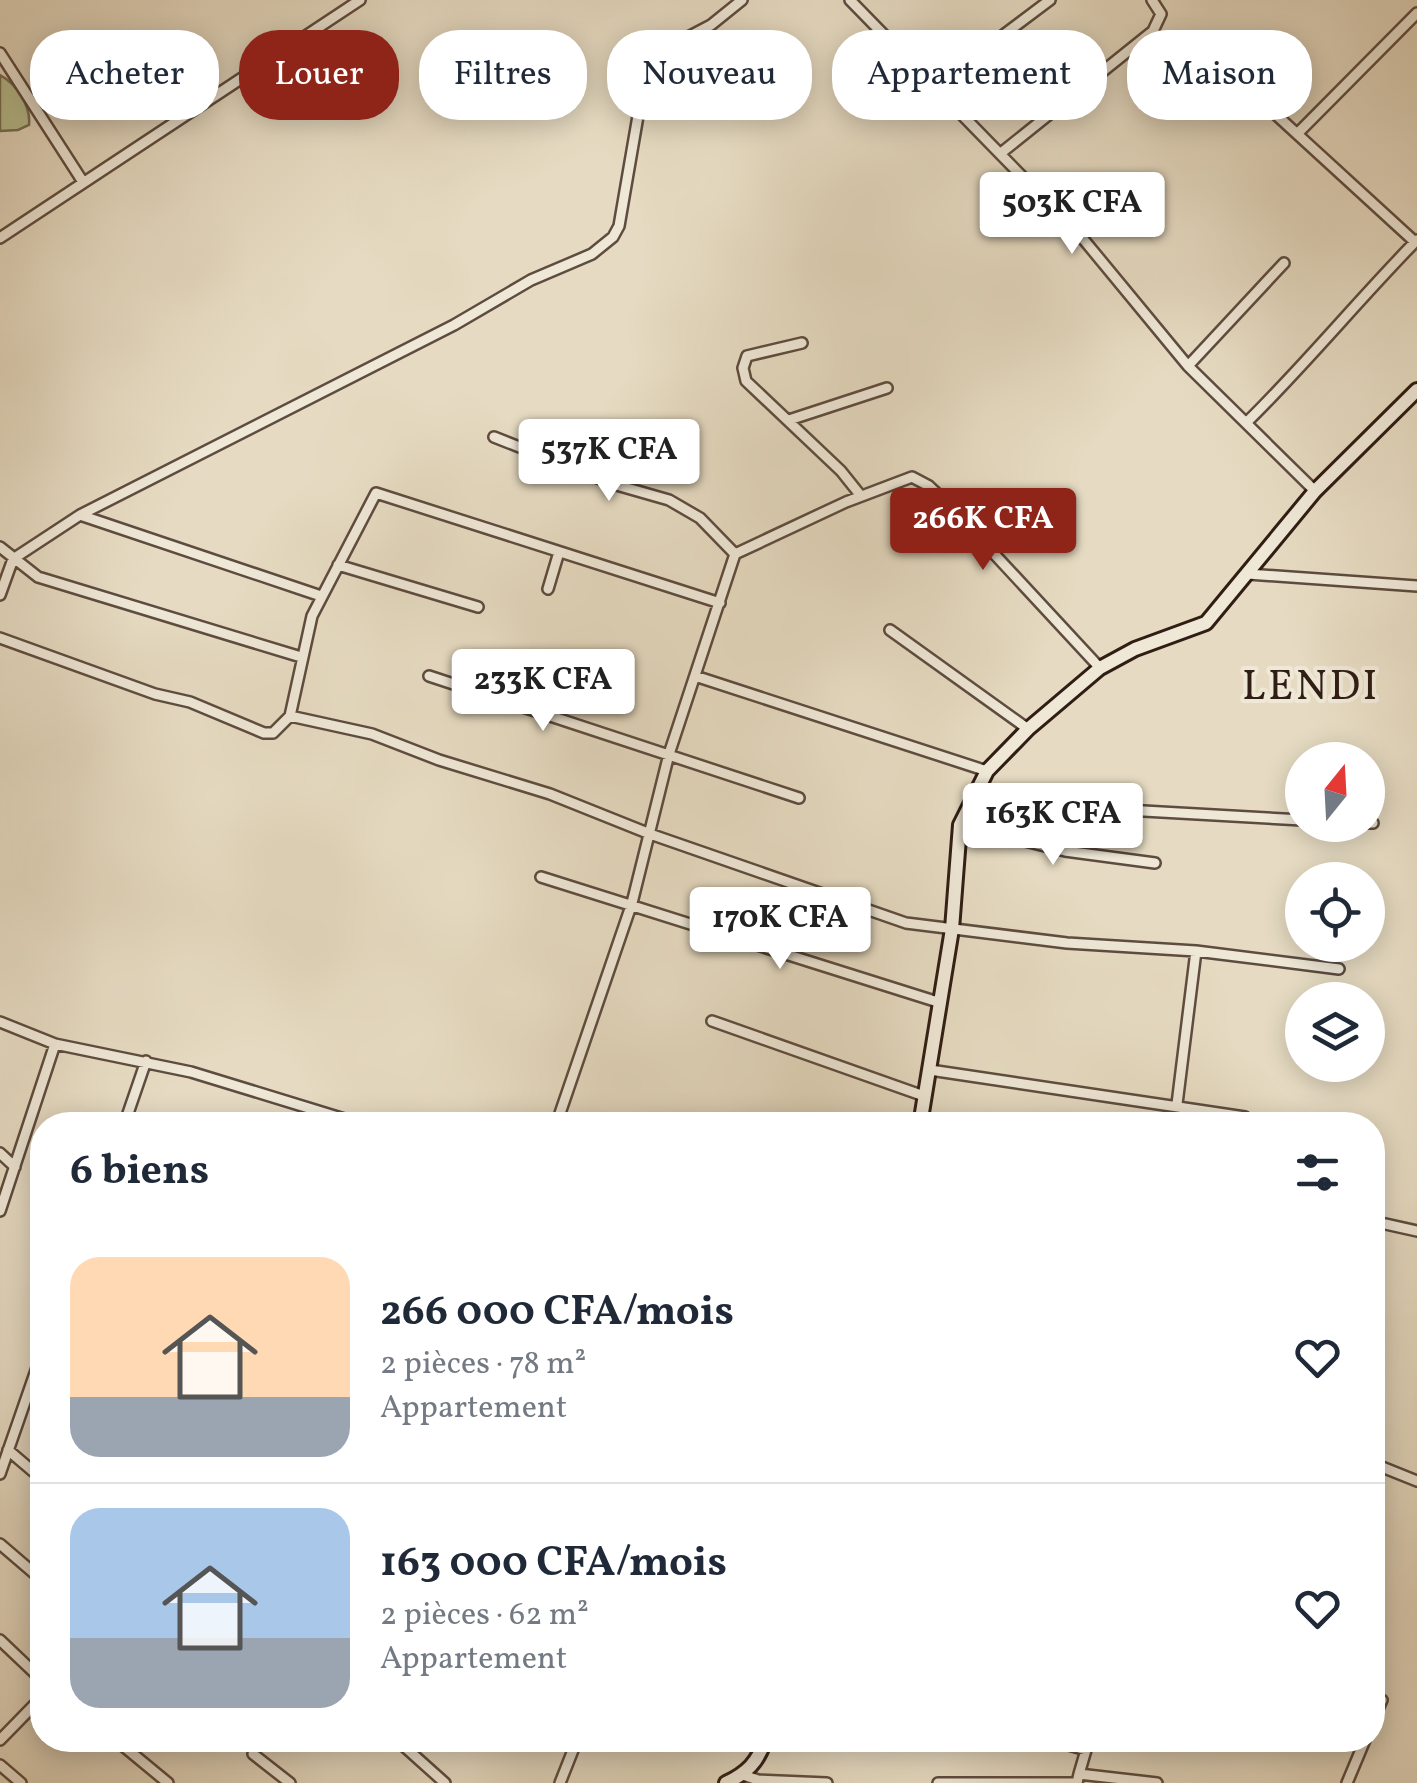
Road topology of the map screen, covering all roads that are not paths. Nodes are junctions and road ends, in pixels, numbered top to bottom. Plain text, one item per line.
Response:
1 (360, 0) edge
2 (742, 0) edge
3 (850, 0) edge
4 (1050, 0) edge
5 (1152, 0) edge
6 (862, 5) edge
7 (1417, 12) edge
8 (884, 30) edge
9 (1010, 30) edge
10 (0, 53) edge
11 (968, 120) edge
12 (1281, 120) edge
13 (1296, 134) junction
14 (1001, 153) junction
15 (83, 182) junction
16 (0, 238) edge
17 (1416, 241) edge
18 (1284, 262) dead end
19 (802, 342) dead end
20 (1188, 366) junction
21 (888, 388) dead end
22 (1417, 390) edge
23 (789, 420) junction
24 (1247, 422) junction
25 (494, 438) dead end
26 (1315, 492) junction
27 (861, 496) junction
28 (80, 515) junction
29 (0, 547) edge
30 (560, 552) junction
31 (735, 554) junction
32 (13, 559) junction
33 (338, 565) junction
34 (1248, 574) junction
35 (1417, 586) edge
36 (548, 588) dead end
37 (0, 595) edge
38 (321, 596) junction
39 (720, 604) junction
40 (478, 607) dead end
41 (890, 630) dead end
42 (0, 638) edge
43 (301, 657) junction
44 (1100, 668) junction
45 (429, 676) dead end
46 (695, 676) junction
47 (290, 716) junction
48 (1028, 729) junction
49 (669, 754) junction
50 (987, 771) junction
51 (975, 792) junction
52 (799, 798) dead end
53 (1285, 819) edge
54 (960, 825) junction
55 (650, 834) junction
56 (1155, 863) dead end
57 (540, 877) dead end
58 (632, 903) junction
59 (952, 928) junction
60 (1196, 951) junction
61 (1339, 969) dead end
62 (941, 1003) junction
63 (712, 1021) dead end
64 (0, 1022) edge
65 (55, 1044) junction
66 (146, 1061) junction
67 (930, 1070) junction
68 (924, 1096) junction
69 (1177, 1104) junction
70 (33, 1112) edge
71 (128, 1112) edge
72 (323, 1112) edge
73 (561, 1112) edge
74 (922, 1112) edge
75 (1219, 1112) edge
76 (30, 1121) edge
77 (0, 1153) edge
78 (15, 1167) junction
79 (0, 1211) edge
80 (1385, 1224) edge
81 (1417, 1230) edge
82 (30, 1388) edge
83 (0, 1436) edge
84 (10, 1445) junction
85 (30, 1466) edge
86 (1385, 1468) edge
87 (0, 1474) edge
88 (1417, 1481) edge
89 (0, 1544) edge
90 (30, 1570) edge
91 (0, 1640) edge
92 (30, 1669) edge
93 (30, 1709) edge
94 (0, 1740) edge
95 (131, 1752) edge
96 (411, 1752) edge
97 (572, 1752) edge
98 (761, 1752) edge
99 (1086, 1752) edge
100 (1360, 1752) edge
101 (253, 1754) dead end
102 (0, 1765) edge
103 (1079, 1774) junction
104 (743, 1775) junction
105 (757, 1782) edge
106 (1016, 1782) edge
107 (20, 1783) edge
108 (168, 1783) edge
109 (290, 1783) edge
110 (446, 1783) edge
111 (560, 1783) edge
112 (726, 1783) edge
113 (827, 1783) edge
114 (938, 1783) edge
115 (1157, 1783) edge
116 (1347, 1783) edge

1 - 15 street
2 - 28 street
3 - 6 street
4 - 9 street
5 - 14 street
6 - 8 street
7 - 13 street
10 - 15 street
11 - 14 street
12 - 13 street
13 - 17 street
14 - 20 street
15 - 16 street
17 - 24 street
18 - 20 street
19 - 23 street
20 - 24 street
21 - 23 street
22 - 26 main road
23 - 27 street
24 - 26 street
25 - 31 street
26 - 34 main road
27 - 31 street
27 - 44 street
28 - 32 street
28 - 38 street
29 - 32 street
30 - 33 street
30 - 36 street
30 - 39 street
31 - 39 street
32 - 37 street
32 - 43 street
33 - 38 street
33 - 40 street
34 - 35 street
34 - 44 main road
38 - 43 street
39 - 46 street
41 - 48 street
42 - 47 street
43 - 47 street
44 - 48 main road
45 - 49 street
46 - 49 street
46 - 50 street
47 - 55 street
48 - 50 main road
49 - 52 street
49 - 55 street
50 - 51 main road
51 - 53 street
51 - 54 main road
54 - 56 street
54 - 59 main road
55 - 58 street
55 - 59 street
57 - 58 street
58 - 62 street
58 - 73 street
59 - 60 street
59 - 62 main road
60 - 61 street
60 - 69 street
62 - 67 main road
63 - 68 street
64 - 65 street
65 - 66 street
65 - 70 street
66 - 71 street
66 - 72 street
67 - 68 main road
67 - 69 street
68 - 74 main road
69 - 75 street
76 - 78 street
77 - 78 street
78 - 79 street
80 - 81 street
82 - 84 street
83 - 84 street
84 - 85 street
84 - 87 street
86 - 88 street
89 - 90 street
91 - 92 street
93 - 94 street
95 - 108 street
96 - 110 street
97 - 111 street
98 - 104 main road
99 - 103 street
100 - 116 street
101 - 109 street
102 - 107 street
103 - 106 street
103 - 115 street
104 - 105 street
104 - 112 main road
105 - 113 street
106 - 114 street

